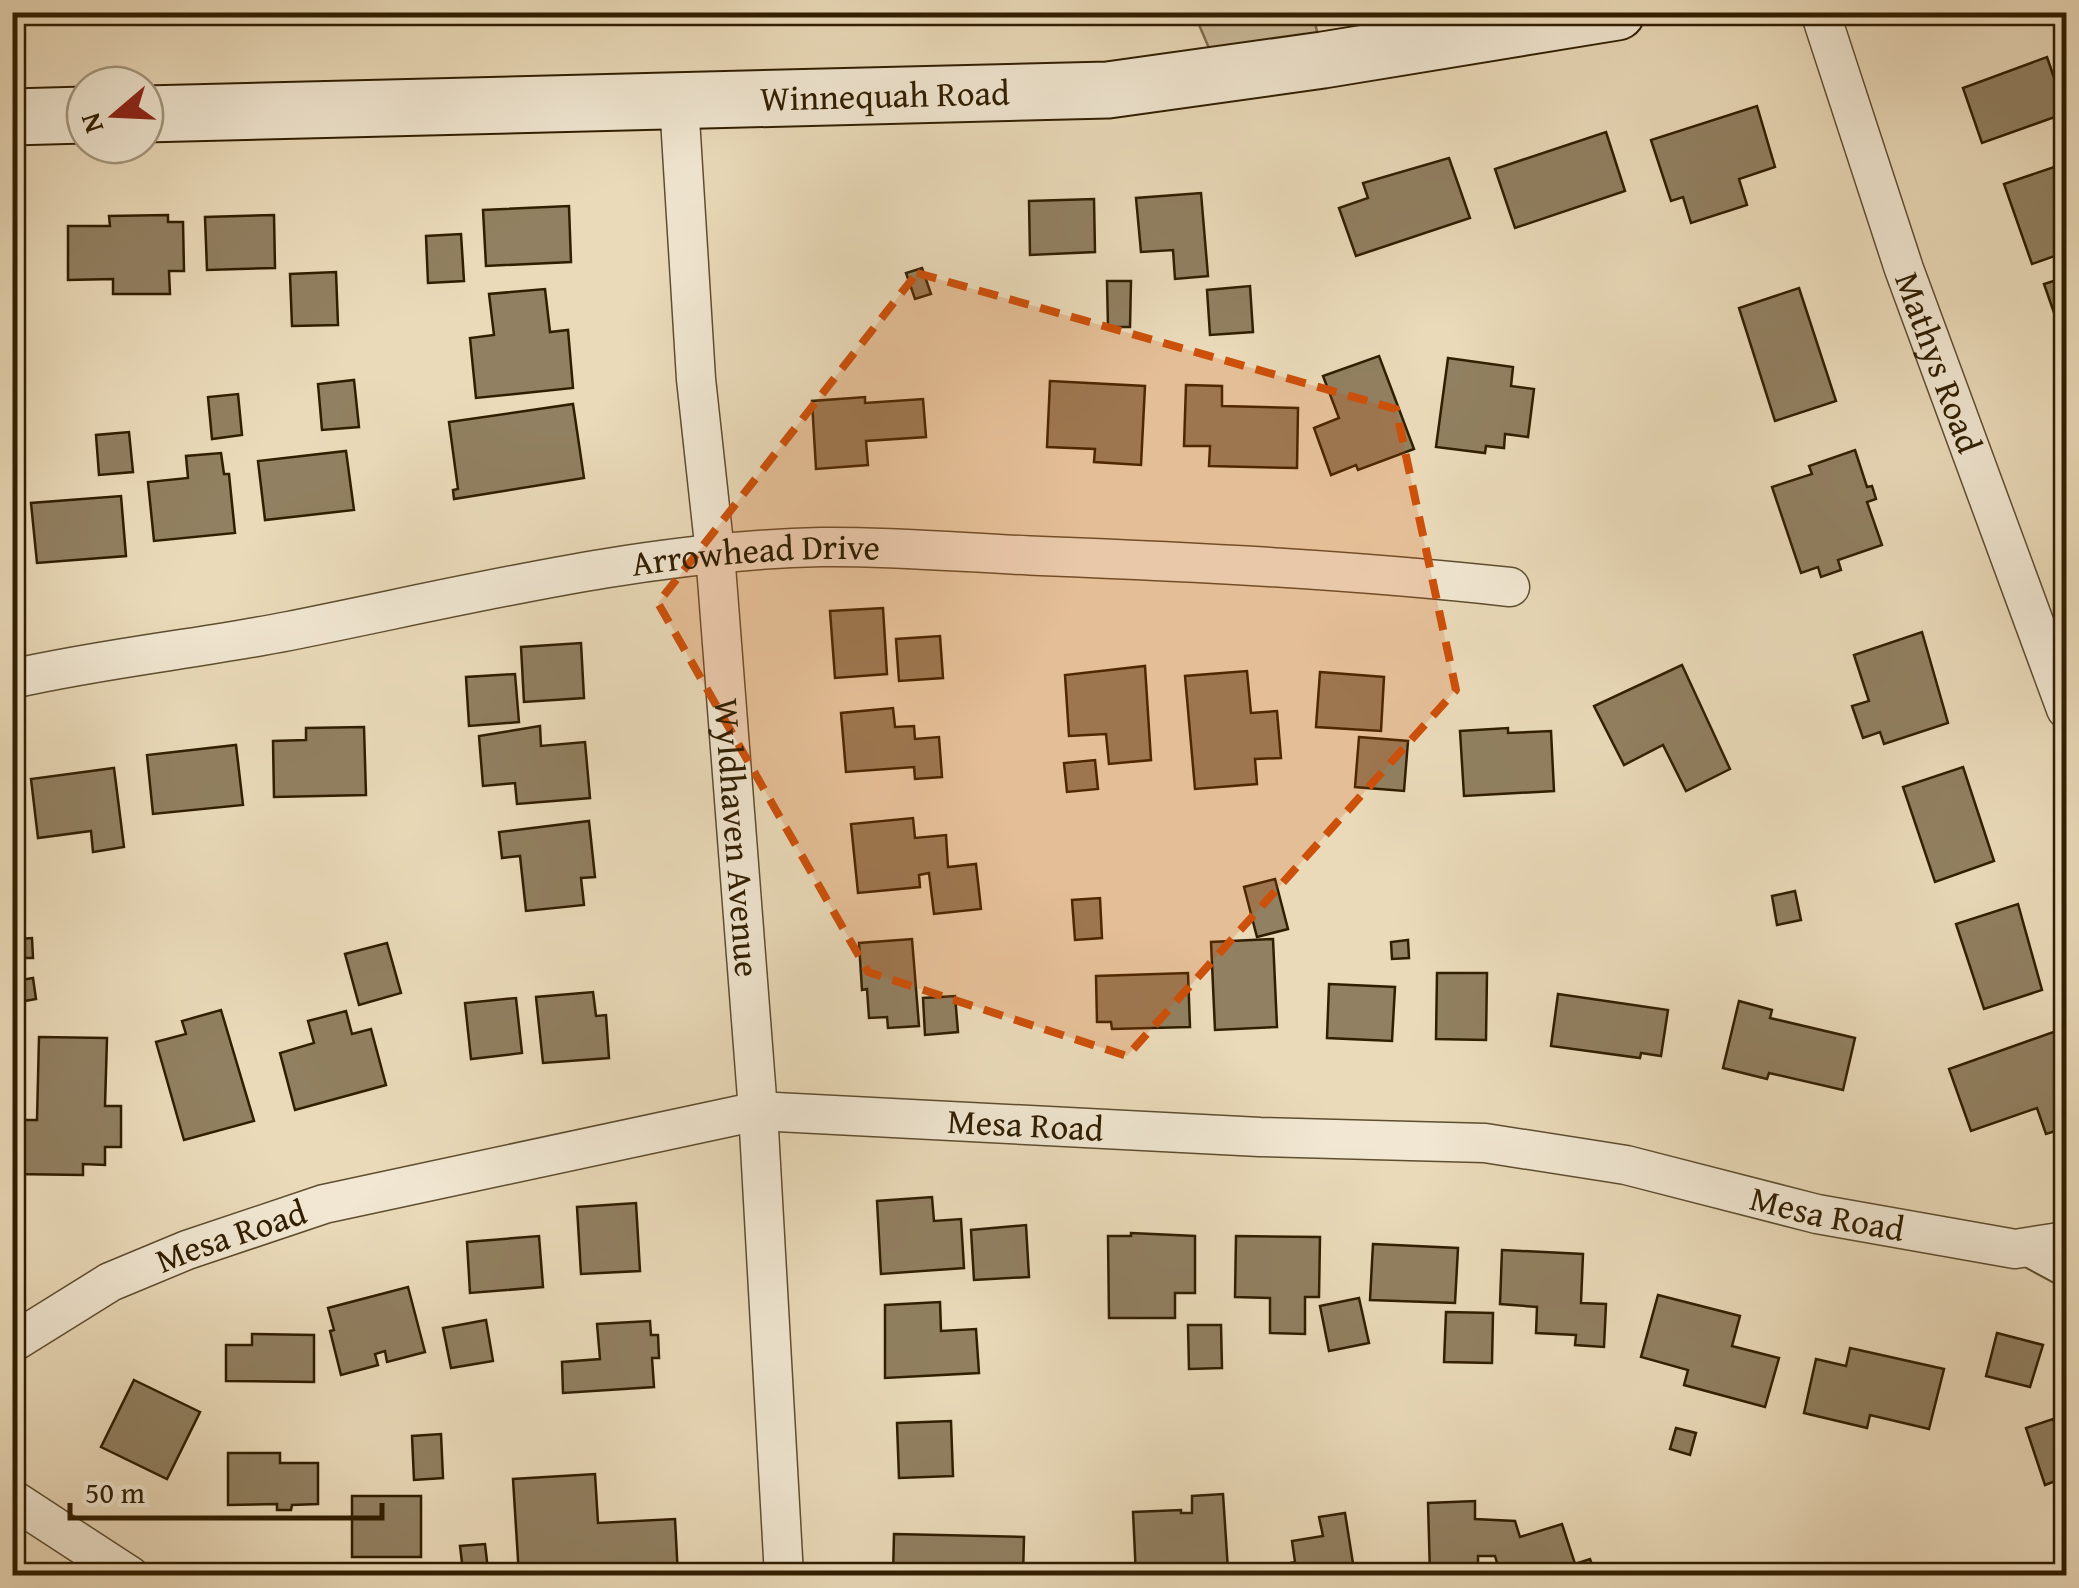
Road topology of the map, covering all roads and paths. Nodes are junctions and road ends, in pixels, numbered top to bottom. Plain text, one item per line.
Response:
1 (1617, 12) edge
2 (1820, 12) edge
3 (678, 102) junction
4 (165, 114) edge
5 (65, 116) edge
6 (12, 118) edge
7 (715, 554) junction
8 (1510, 587) dead end
9 (12, 680) edge
10 (2066, 709) edge
11 (758, 1111) junction
12 (2066, 1241) edge
13 (2015, 1250) junction
14 (2066, 1277) edge
15 (12, 1343) edge
16 (12, 1499) edge
17 (130, 1576) edge
18 (784, 1576) edge

1 - 3 street, Winnequah Road
2 - 10 street, Mathys Road
3 - 4 street, Winnequah Road
3 - 7 street, Wyldhaven Avenue
5 - 6 street
7 - 8 street, Arrowhead Drive
7 - 9 street, Arrowhead Drive
7 - 11 street, Wyldhaven Avenue
11 - 13 street, Mesa Road
11 - 15 street, Mesa Road
11 - 18 street, Wyldhaven Avenue
12 - 13 street, Mesa Road
13 - 14 lane
16 - 17 street

